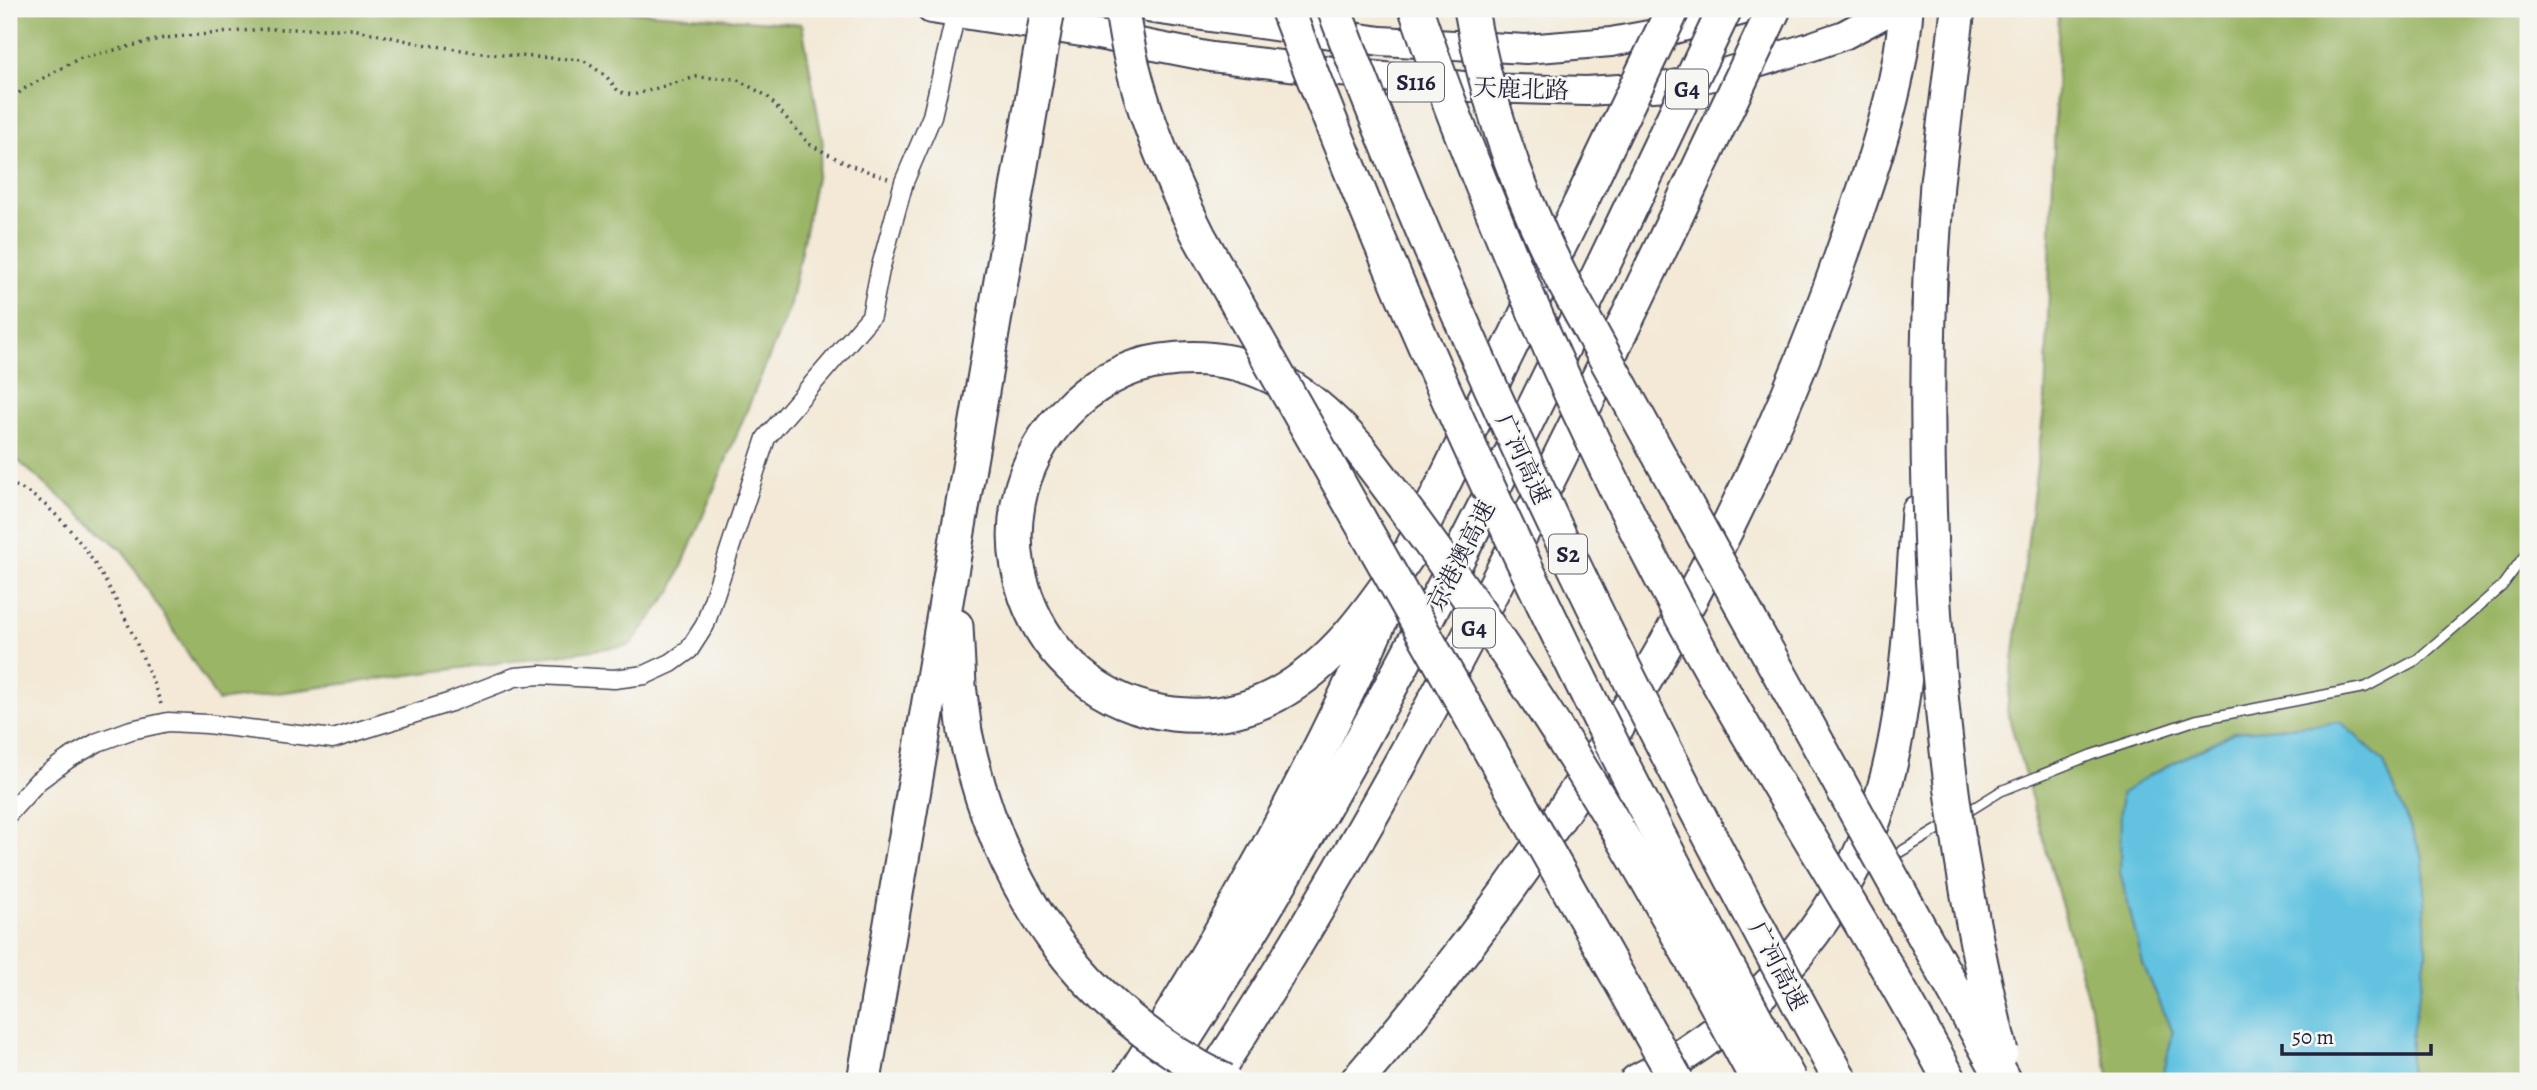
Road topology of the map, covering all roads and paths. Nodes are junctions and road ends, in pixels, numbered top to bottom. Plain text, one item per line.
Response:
1 (1048, 9) edge
2 (1122, 9) edge
3 (1153, 9) edge
4 (1287, 9) edge
5 (1334, 9) edge
6 (1416, 9) edge
7 (1471, 9) edge
8 (1673, 9) edge
9 (1725, 9) edge
10 (1746, 9) edge
11 (1774, 9) edge
12 (1893, 9) edge
13 (1906, 9) edge
14 (1958, 9) edge
15 (943, 11) edge
16 (1214, 18) junction
17 (1089, 21) edge
18 (1211, 57) junction
19 (9, 103) edge
20 (904, 181) junction
21 (1930, 277) junction
22 (9, 483) edge
23 (965, 491) junction
24 (2528, 551) edge
25 (1409, 554) junction
26 (168, 722) junction
27 (9, 813) edge
28 (1890, 858) dead end
29 (864, 1081) edge
30 (1130, 1081) edge
31 (1157, 1081) edge
32 (1210, 1081) edge
33 (1225, 1081) edge
34 (1357, 1081) edge
35 (1637, 1081) edge
36 (1677, 1081) edge
37 (1758, 1081) edge
38 (1790, 1081) edge
39 (1841, 1081) edge
40 (1950, 1081) edge
41 (2006, 1081) edge

1 - 23 highway, bridge
2 - 36 highway, bridge
3 - 16 main road, 天鹿北路 / S116
4 - 38 highway, 广河高速 / S2, bridge
5 - 39 highway, 广河高速 / S2, bridge
6 - 40 highway, bridge
7 - 41 highway, bridge
8 - 25 highway, bridge
9 - 31 highway, 京港澳高速 / G4, bridge
10 - 16 main road, 天鹿北路 / S116
11 - 32 highway, 京港澳高速 / G4, bridge
12 - 18 main road, 天鹿北路 / S116
13 - 34 highway
14 - 21 highway
15 - 17 main road, 天鹿北路 / S116
15 - 20 street
16 - 18 main road
17 - 18 main road, 天鹿北路 / S116
19 - 20 path
20 - 26 street
21 - 35 highway, bridge
21 - 41 highway, bridge
22 - 26 path
23 - 29 highway
23 - 33 highway, bridge
24 - 28 lane
25 - 30 highway
25 - 37 highway, bridge
26 - 27 street

